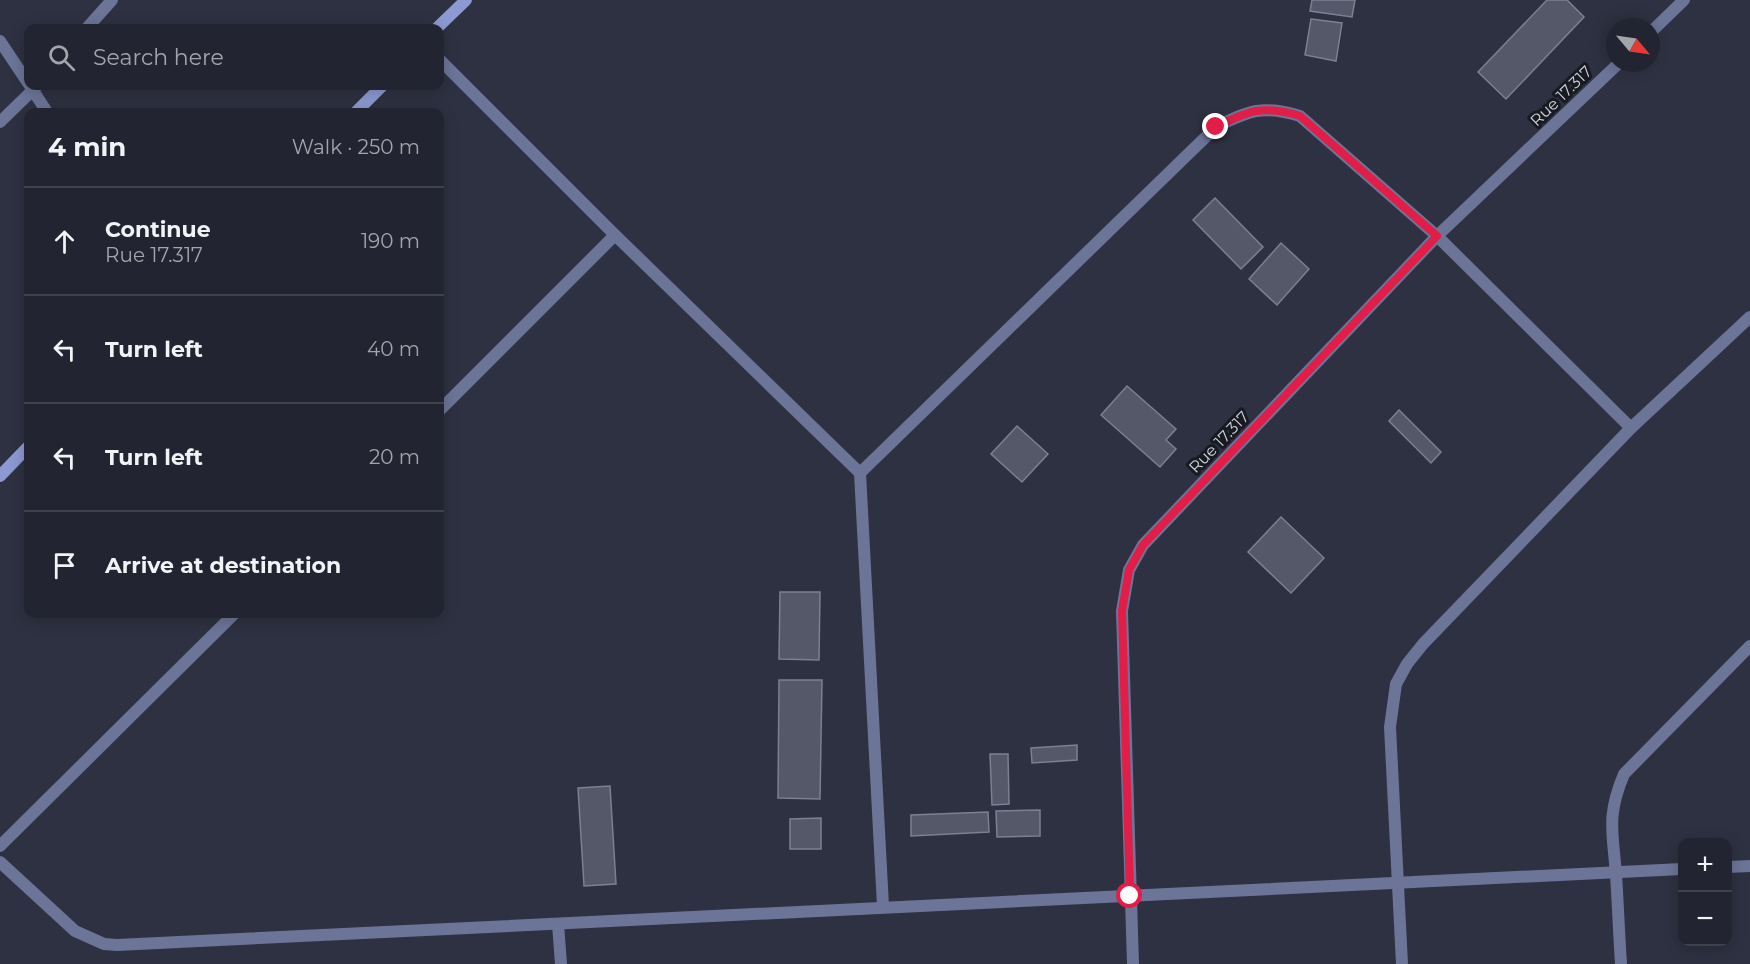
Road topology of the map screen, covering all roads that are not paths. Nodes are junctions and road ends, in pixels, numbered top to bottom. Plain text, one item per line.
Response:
1 (112, 0) edge
2 (466, 0) edge
3 (1684, 0) edge
4 (1660, 23) edge
5 (91, 24) edge
6 (441, 24) edge
7 (0, 41) edge
8 (444, 64) edge
9 (1610, 72) edge
10 (24, 75) edge
11 (28, 90) edge
12 (34, 90) edge
13 (378, 90) edge
14 (45, 108) edge
15 (360, 108) edge
16 (0, 122) edge
17 (615, 235) junction
18 (1437, 236) junction
19 (1750, 317) edge
20 (444, 406) edge
21 (1631, 428) junction
22 (24, 451) edge
23 (860, 473) junction
24 (0, 476) edge
25 (230, 618) edge
26 (1750, 646) edge
27 (0, 846) edge
28 (0, 862) edge
29 (1750, 866) edge
30 (1732, 867) edge
31 (1678, 869) edge
32 (1616, 872) junction
33 (1397, 883) junction
34 (1130, 896) junction
35 (883, 906) junction
36 (558, 924) junction
37 (561, 964) edge
38 (1133, 964) edge
39 (1402, 964) edge
40 (1621, 964) edge

1 - 5 street
2 - 6 main road
3 - 4 street
7 - 10 street
8 - 17 street
9 - 18 street, Rue 17.317
11 - 16 street
12 - 14 street
13 - 15 main road
17 - 20 street
17 - 23 street
18 - 21 street
18 - 23 street
18 - 34 street, Rue 17.317
19 - 21 street
21 - 33 street
22 - 24 main road
23 - 35 street
25 - 27 street
26 - 32 street
28 - 36 street
29 - 30 street
31 - 32 street
32 - 33 street
32 - 40 street
33 - 34 street
33 - 39 street
34 - 35 street
34 - 38 street, Rue 17.317
35 - 36 street
36 - 37 street

